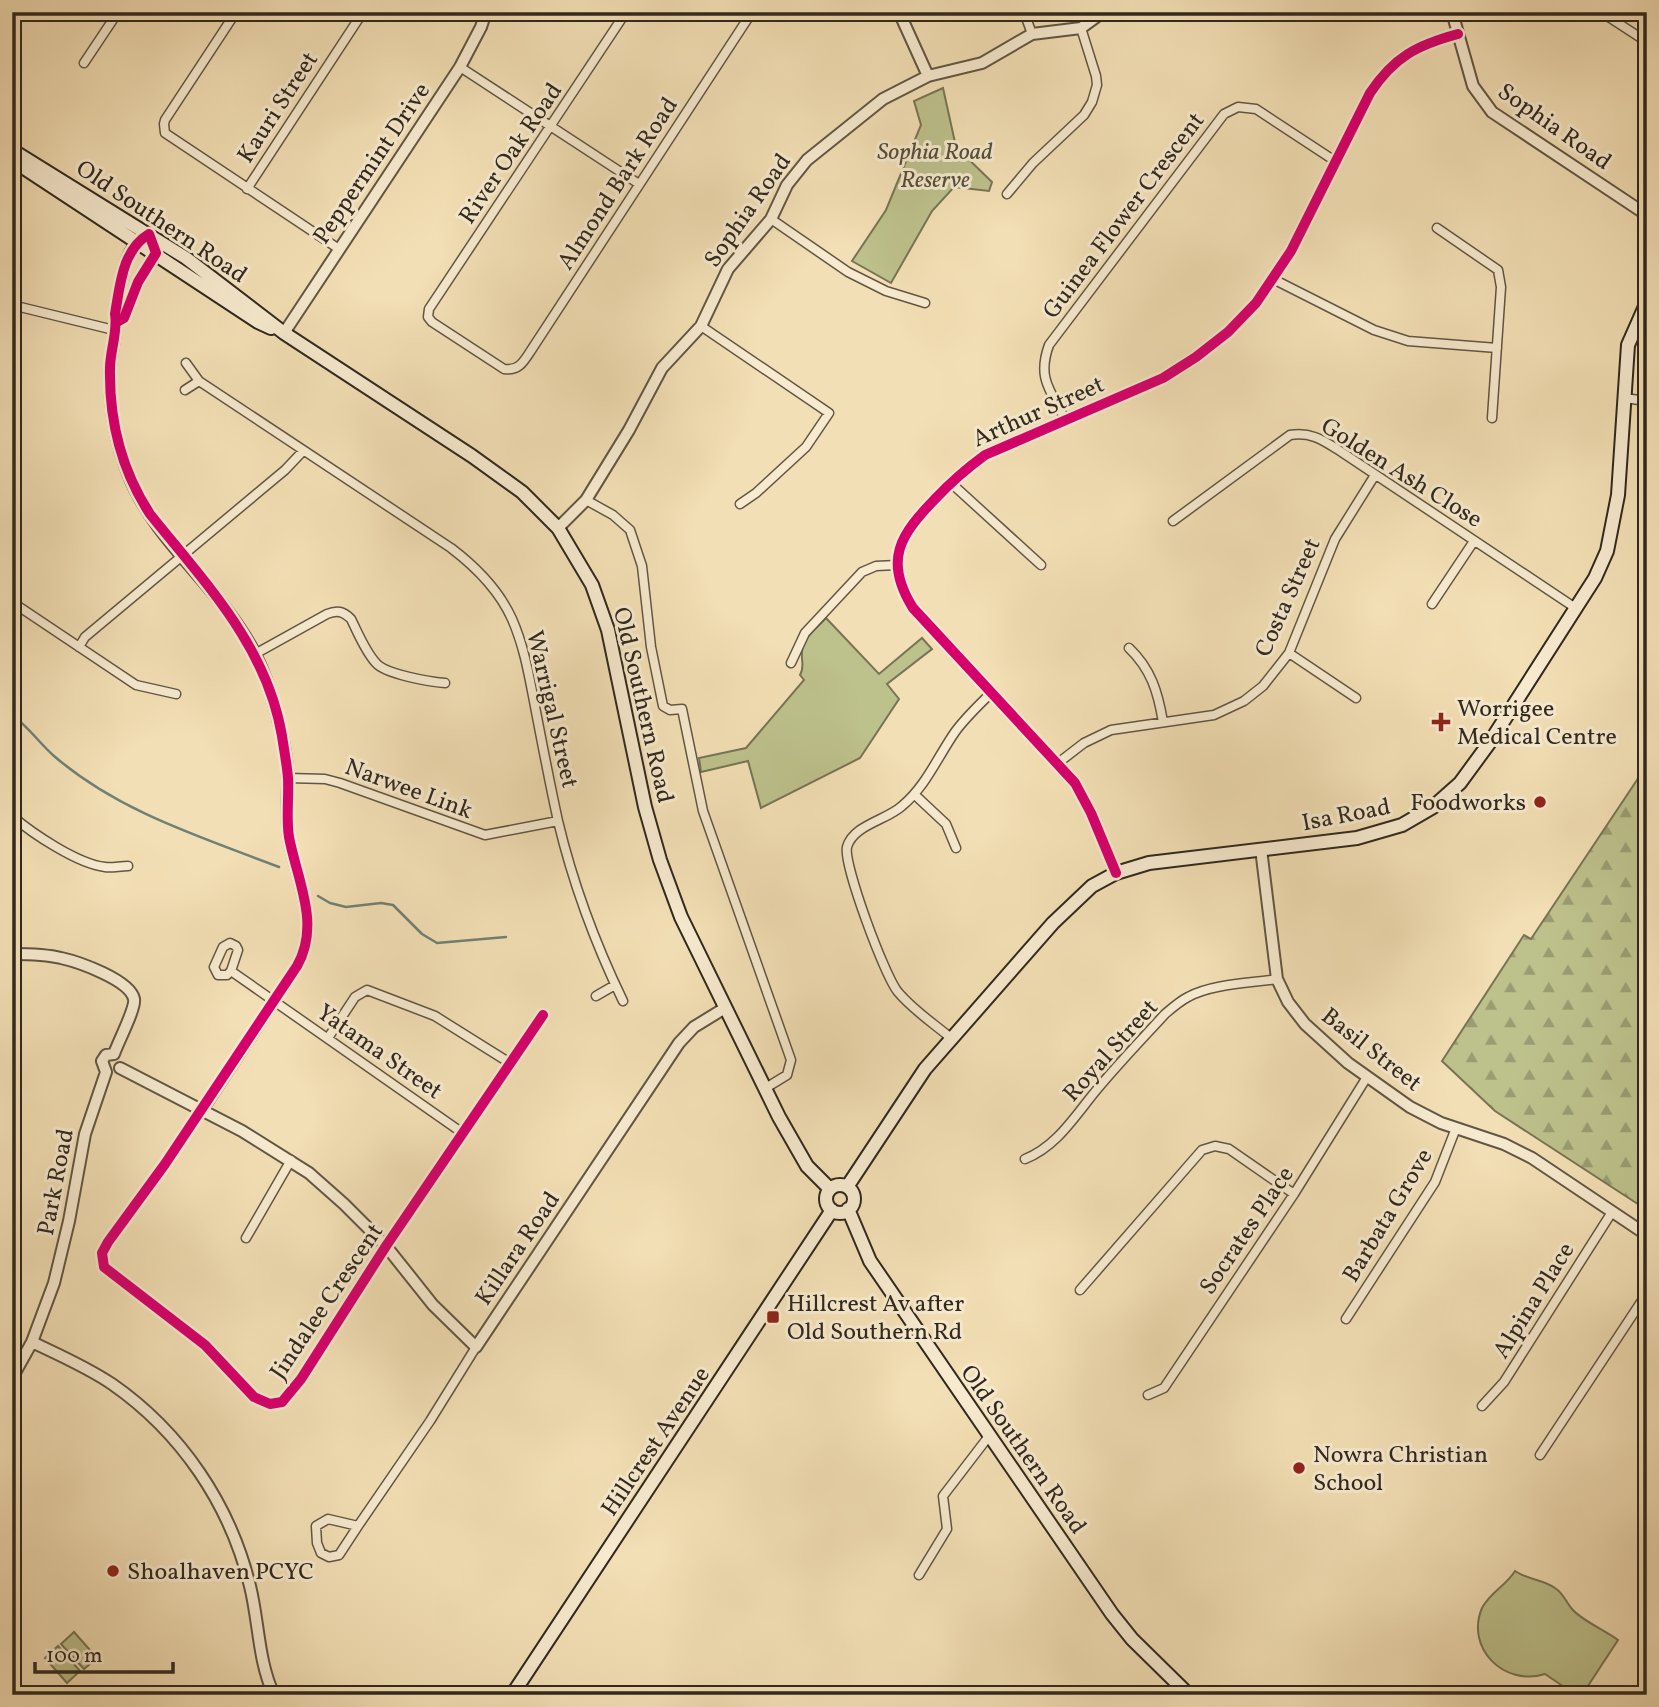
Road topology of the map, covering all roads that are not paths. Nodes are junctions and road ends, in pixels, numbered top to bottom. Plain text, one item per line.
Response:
1 (118, 12) edge
2 (236, 12) edge
3 (363, 12) edge
4 (485, 12) edge
5 (626, 12) edge
6 (752, 12) edge
7 (899, 12) edge
8 (1024, 12) edge
9 (1103, 12) edge
10 (1452, 12) edge
11 (1601, 12) edge
12 (1080, 28) junction
13 (1458, 33) junction
14 (1032, 34) junction
15 (1647, 41) edge
16 (84, 63) dead end
17 (460, 66) junction
18 (928, 76) junction
19 (552, 125) junction
20 (12, 149) edge
21 (12, 160) edge
22 (1335, 161) junction
23 (639, 184) junction
24 (247, 189) junction
25 (1007, 194) dead end
26 (1647, 215) edge
27 (771, 219) junction
28 (1437, 228) dead end
29 (143, 238) junction
30 (339, 249) junction
31 (156, 253) junction
32 (1273, 279) junction
33 (1647, 302) edge
34 (925, 303) dead end
35 (12, 305) edge
36 (115, 326) junction
37 (701, 326) junction
38 (284, 333) junction
39 (1497, 348) junction
40 (186, 363) dead end
41 (511, 370) joint
42 (199, 382) junction
43 (185, 390) dead end
44 (1624, 398) junction
45 (1647, 401) edge
46 (1492, 418) dead end
47 (1065, 419) junction
48 (303, 451) junction
49 (1375, 475) junction
50 (951, 483) junction
51 (586, 499) junction
52 (740, 504) dead end
53 (1173, 521) dead end
54 (558, 528) junction
55 (1475, 541) junction
56 (182, 555) junction
57 (897, 565) junction
58 (1041, 565) dead end
59 (12, 602) edge
60 (1432, 604) dead end
61 (1577, 609) junction
62 (79, 647) junction
63 (1129, 648) dead end
64 (1289, 653) junction
65 (255, 654) junction
66 (791, 663) dead end
67 (445, 683) dead end
68 (991, 693) junction
69 (176, 694) dead end
70 (1356, 698) dead end
71 (1163, 722) junction
72 (1058, 763) junction
73 (288, 778) junction
74 (915, 795) junction
75 (12, 816) edge
76 (558, 821) junction
77 (957, 848) dead end
78 (1261, 849) junction
79 (128, 866) dead end
80 (1116, 873) junction
81 (12, 954) edge
82 (231, 971) dead end
83 (1277, 979) junction
84 (615, 985) junction
85 (596, 996) dead end
86 (273, 1001) junction
87 (623, 1001) dead end
88 (725, 1008) junction
89 (543, 1014) dead end
90 (328, 1038) junction
91 (951, 1038) junction
92 (114, 1054) junction
93 (510, 1063) junction
94 (120, 1068) junction
95 (106, 1072) junction
96 (1367, 1077) junction
97 (764, 1089) junction
98 (202, 1110) junction
99 (1456, 1128) junction
100 (464, 1134) junction
101 (1025, 1159) dead end
102 (291, 1160) junction
103 (847, 1187) junction
104 (830, 1189) junction
105 (1294, 1194) junction
106 (848, 1209) junction
107 (832, 1210) junction
108 (1612, 1212) junction
109 (1647, 1235) edge
110 (246, 1238) dead end
111 (387, 1246) junction
112 (1080, 1290) dead end
113 (1647, 1293) edge
114 (1346, 1320) dead end
115 (32, 1342) junction
116 (476, 1347) junction
117 (12, 1378) edge
118 (1148, 1395) dead end
119 (1482, 1406) dead end
120 (989, 1436) junction
121 (1540, 1455) dead end
122 (358, 1525) junction
123 (919, 1575) dead end
124 (274, 1695) edge
125 (512, 1695) edge
126 (1189, 1695) edge

1 - 16 street
2 - 24 street
3 - 24 street, Kauri Street
4 - 17 street, Peppermint Drive
5 - 19 street, River Oak Road
6 - 23 street, Almond Bark Road
7 - 18 street
8 - 14 street
9 - 12 street, Sophia Road
10 - 13 street, Sophia Road
11 - 15 street
12 - 14 street, Sophia Road
12 - 25 street
13 - 22 street, Arthur Street
13 - 26 street, Sophia Road
14 - 18 street, Sophia Road
17 - 19 street
17 - 30 street, Peppermint Drive
18 - 27 street, Sophia Road
19 - 23 street
19 - 41 street, River Oak Road
20 - 29 main road, Old Southern Road
21 - 29 main road, Old Southern Road
22 - 32 street, Arthur Street
22 - 47 street, Guinea Flower Crescent
23 - 41 street, Almond Bark Road
24 - 30 street
27 - 34 street
27 - 37 street, Sophia Road
28 - 39 street
29 - 31 main road, Old Southern Road
29 - 36 street
29 - 38 main road, Old Southern Road
30 - 38 street, Peppermint Drive
31 - 36 street
31 - 38 main road, Old Southern Road
32 - 39 street
32 - 47 street, Arthur Street
33 - 44 main road, Isa Road
35 - 36 street
36 - 56 street
37 - 51 street, Sophia Road
37 - 52 street
38 - 54 main road, Old Southern Road
39 - 46 street
40 - 42 street, Warrigal Street
42 - 43 street
42 - 48 street, Warrigal Street
44 - 45 street
44 - 61 main road, Isa Road
47 - 50 street, Arthur Street
48 - 56 street
48 - 76 street, Warrigal Street
49 - 53 street, Golden Ash Close
49 - 55 street, Golden Ash Close
49 - 64 street, Costa Street
50 - 57 street, Arthur Street
50 - 58 street
51 - 54 street, Sophia Road
51 - 97 street, Old Southern Road
54 - 88 main road, Old Southern Road
55 - 60 street
55 - 61 street, Golden Ash Close
56 - 62 street
56 - 65 street
57 - 66 street
57 - 68 street
59 - 62 street
61 - 78 main road, Isa Road
62 - 69 street
63 - 71 street
64 - 70 street
64 - 71 street, Costa Street
65 - 67 street
65 - 73 street
68 - 72 street
68 - 74 street
71 - 72 street, Costa Street
72 - 80 street
73 - 76 street, Narwee Link
73 - 86 street
74 - 77 street
74 - 91 street
75 - 79 street
76 - 84 street, Warrigal Street
78 - 80 main road, Isa Road
78 - 83 street, Basil Street
80 - 91 main road, Isa Road
81 - 92 street
82 - 86 street, Yatama Street
83 - 96 street, Basil Street
83 - 101 street, Royal Street
84 - 85 street
84 - 87 street, Warrigal Street
86 - 90 street, Yatama Street
86 - 98 street
88 - 97 main road, Old Southern Road
88 - 116 street, Killara Road
89 - 93 street, Jindalee Crescent
90 - 93 street
90 - 100 street, Yatama Street
91 - 103 main road, Isa Road
92 - 94 street
92 - 95 street
93 - 100 street, Jindalee Crescent
94 - 95 street
94 - 98 street
95 - 115 street, Park Road
96 - 99 street, Basil Street
96 - 105 street, Socrates Place
97 - 104 main road, Old Southern Road
98 - 102 street
98 - 111 street, Jindalee Crescent
99 - 108 street, Basil Street
99 - 114 street, Barbata Grove
100 - 111 street, Jindalee Crescent
102 - 110 street
102 - 111 street
103 - 104 main road
103 - 106 main road
104 - 107 main road
105 - 112 street
105 - 118 street, Socrates Place
106 - 107 main road
106 - 120 main road, Old Southern Road
107 - 125 main road, Hillcrest Avenue
108 - 109 street, Basil Street
108 - 119 street, Alpina Place
111 - 116 street
113 - 121 street
115 - 117 street, Park Road
115 - 124 street
116 - 122 street, Killara Road
120 - 123 street
120 - 126 main road, Old Southern Road
122 - 122 street, Killara Road

